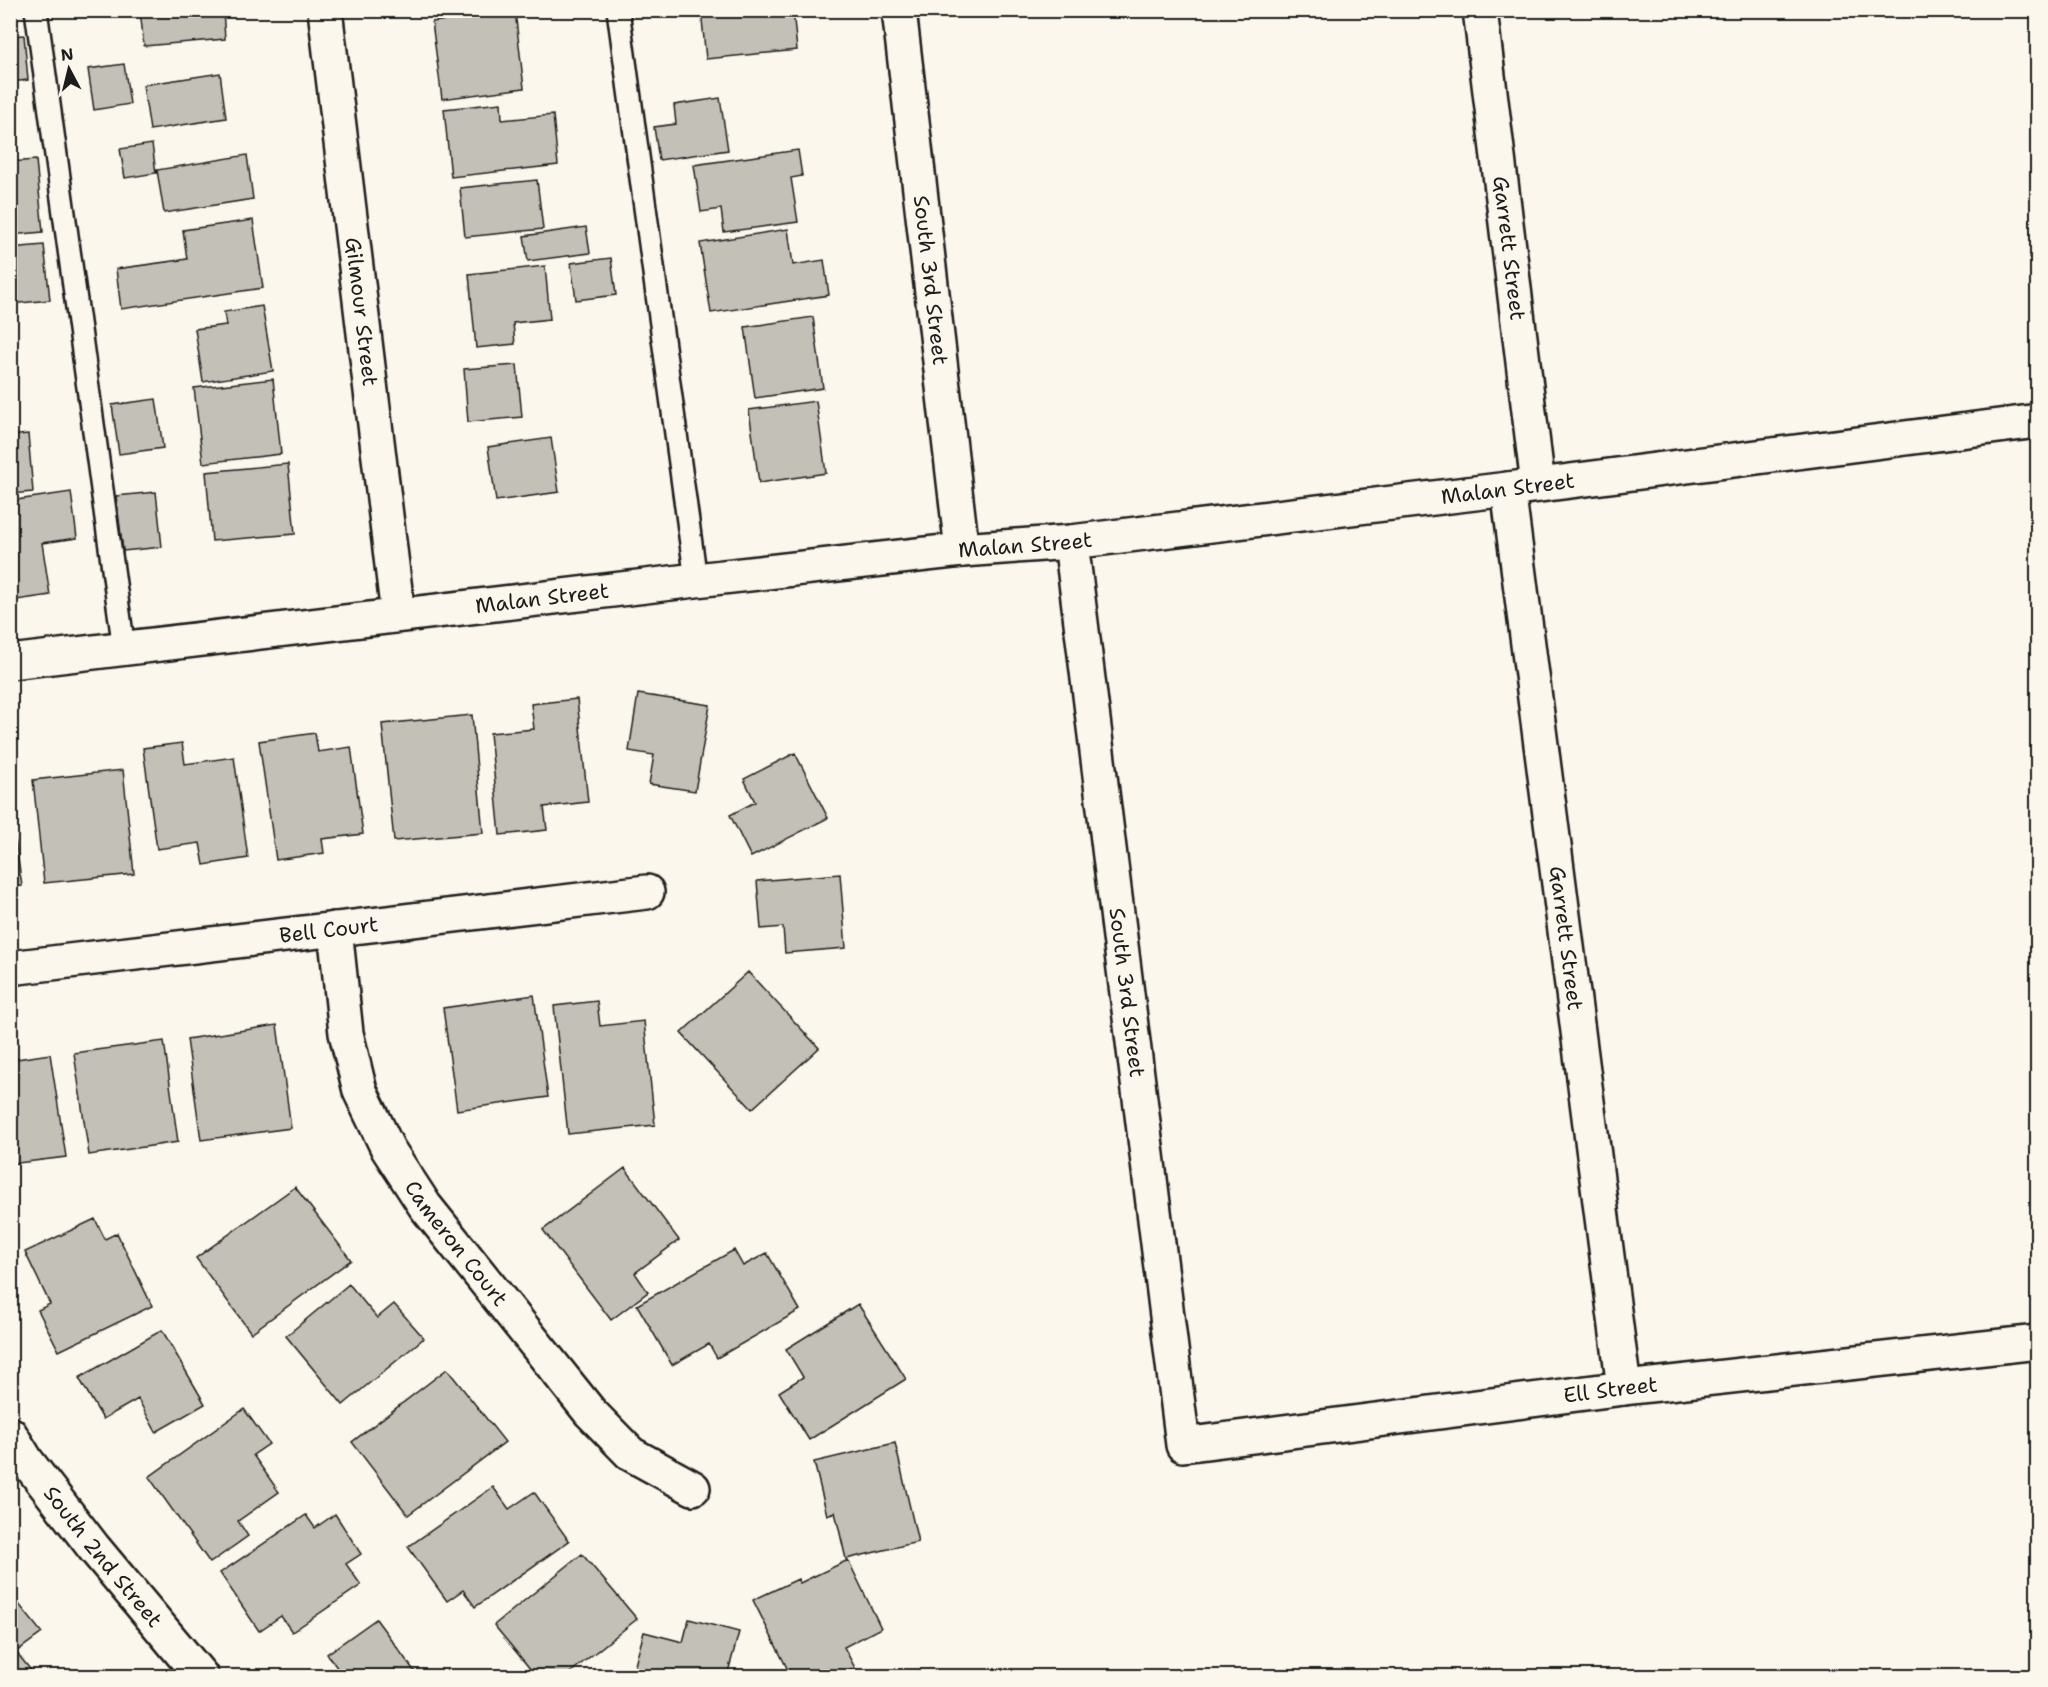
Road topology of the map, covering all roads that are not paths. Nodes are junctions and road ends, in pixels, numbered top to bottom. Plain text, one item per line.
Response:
1 (36, 10) edge
2 (326, 10) edge
3 (618, 10) edge
4 (898, 10) edge
5 (1480, 10) edge
6 (2037, 421) edge
7 (1523, 487) junction
8 (1071, 542) junction
9 (962, 550) junction
10 (696, 580) junction
11 (398, 615) junction
12 (124, 649) junction
13 (10, 662) edge
14 (647, 892) dead end
15 (335, 929) junction
16 (10, 968) edge
17 (2037, 1342) edge
18 (1624, 1388) junction
19 (10, 1434) edge
20 (1183, 1445) joint
21 (693, 1488) dead end
22 (201, 1677) edge

1 - 12 lane
2 - 11 street, Gilmour Street
3 - 10 lane
4 - 9 street, South 3rd Street
5 - 7 street, Garrett Street
6 - 7 street, Malan Street
7 - 8 street, Malan Street
7 - 18 street, Garrett Street
8 - 9 street, Malan Street
8 - 20 street, South 3rd Street
9 - 10 street, Malan Street
10 - 11 street, Malan Street
11 - 12 street, Malan Street
12 - 13 street, Malan Street
14 - 15 street, Bell Court
15 - 16 street, Bell Court
15 - 21 street, Cameron Court
17 - 18 street, Ell Street
18 - 20 street, Ell Street
19 - 22 street, South 2nd Street

